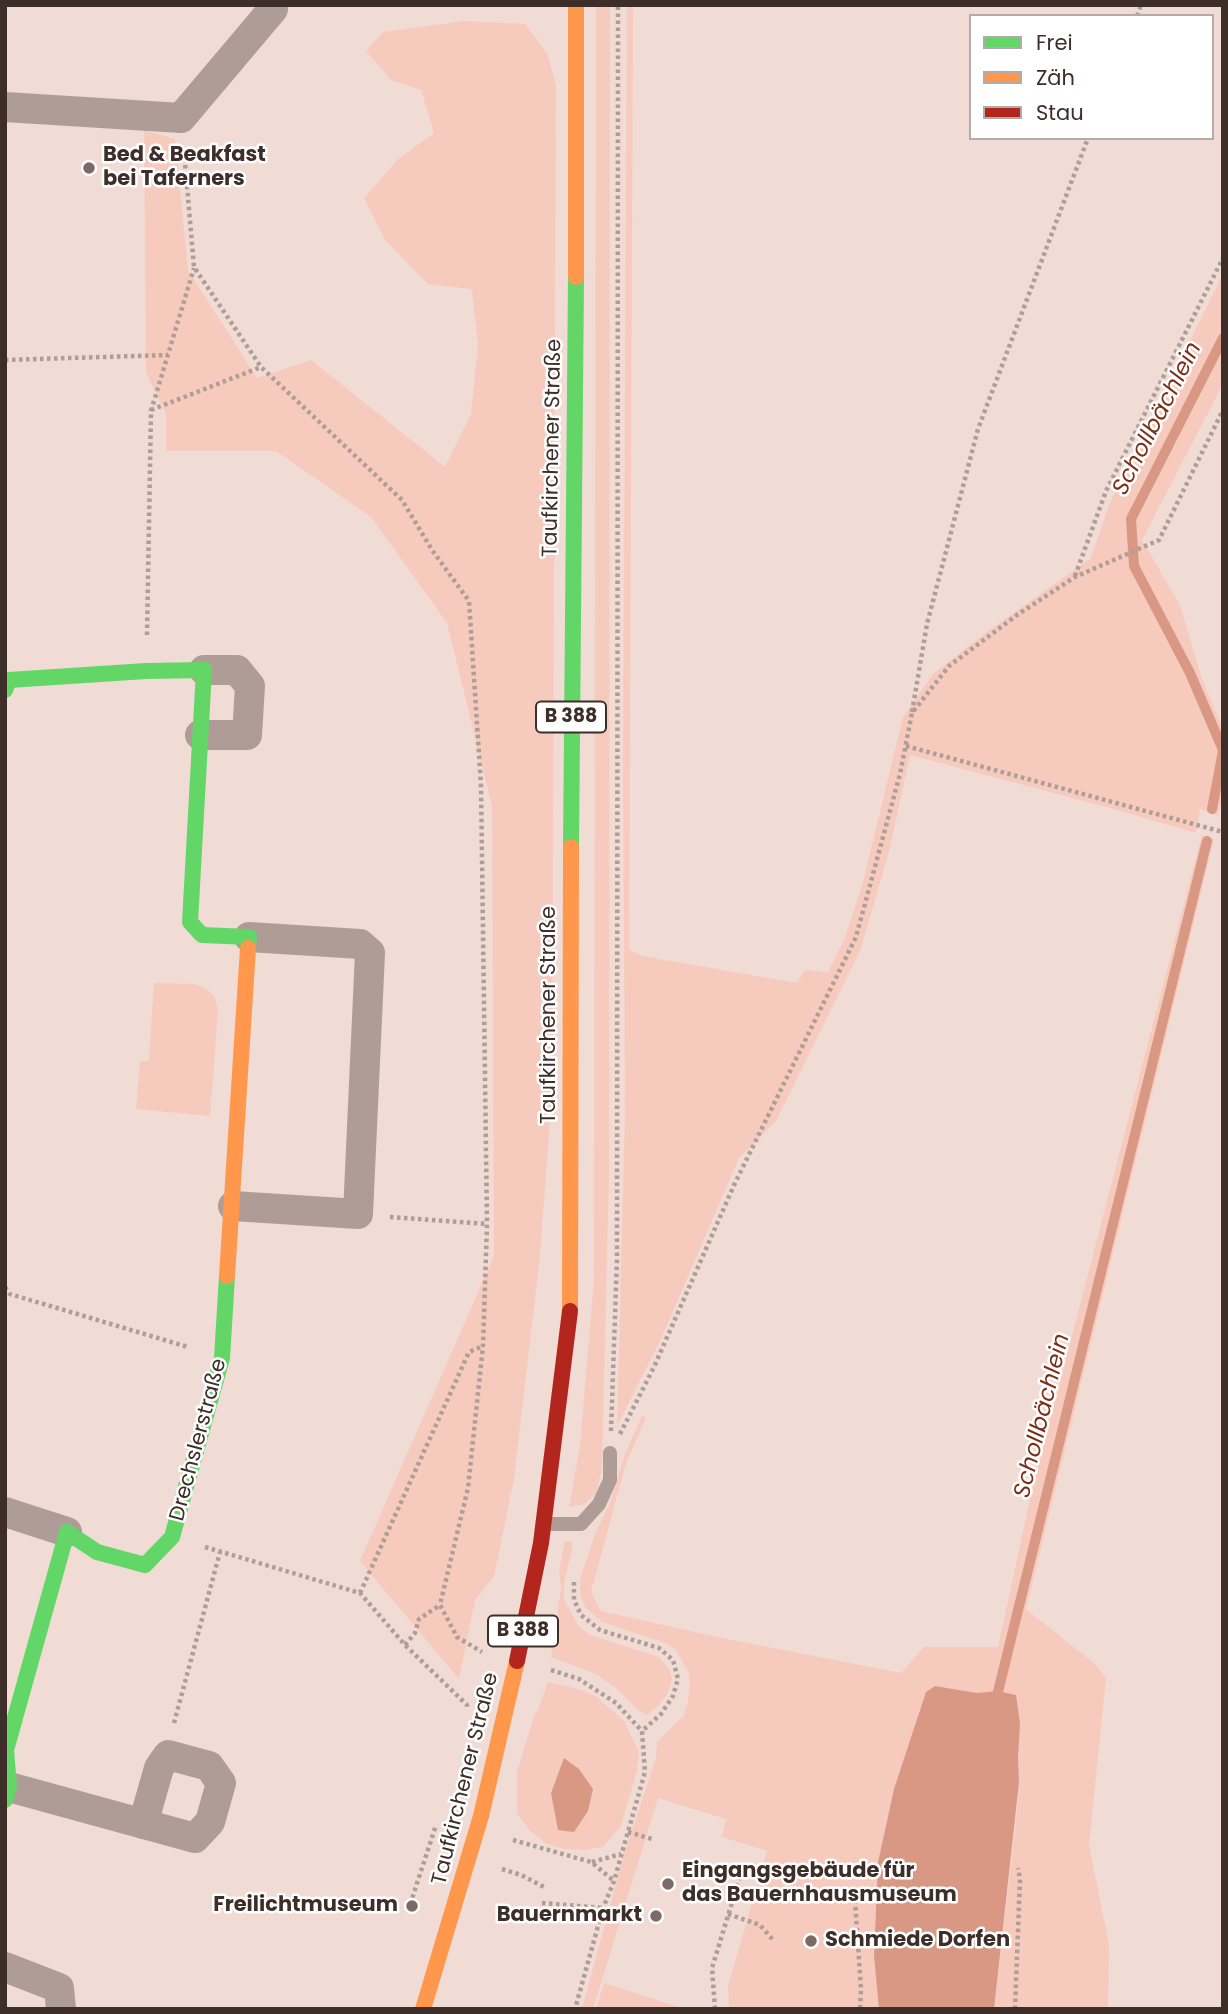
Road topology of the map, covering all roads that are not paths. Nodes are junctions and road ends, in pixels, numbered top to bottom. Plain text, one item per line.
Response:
1 (273, 5) edge
2 (576, 5) edge
3 (5, 107) edge
4 (204, 670) junction
5 (5, 691) edge
6 (200, 736) junction
7 (249, 937) junction
8 (233, 1206) junction
9 (610, 1453) road end
10 (5, 1512) edge
11 (544, 1524) junction
12 (67, 1532) junction
13 (7, 1794) edge
14 (144, 1824) junction
15 (5, 1967) edge
16 (61, 2009) edge
17 (423, 2009) edge

1 - 3 street
2 - 11 main road, Taufkirchener Straße / B 388
4 - 5 main road
4 - 6 main road
4 - 6 street
6 - 7 main road
7 - 8 main road, Drechslerstraße
7 - 8 street
8 - 12 main road, Drechslerstraße
9 - 11 lane
10 - 12 street
11 - 17 main road, Taufkirchener Straße / B 388
12 - 13 main road
13 - 14 street
14 - 14 street
15 - 16 street

